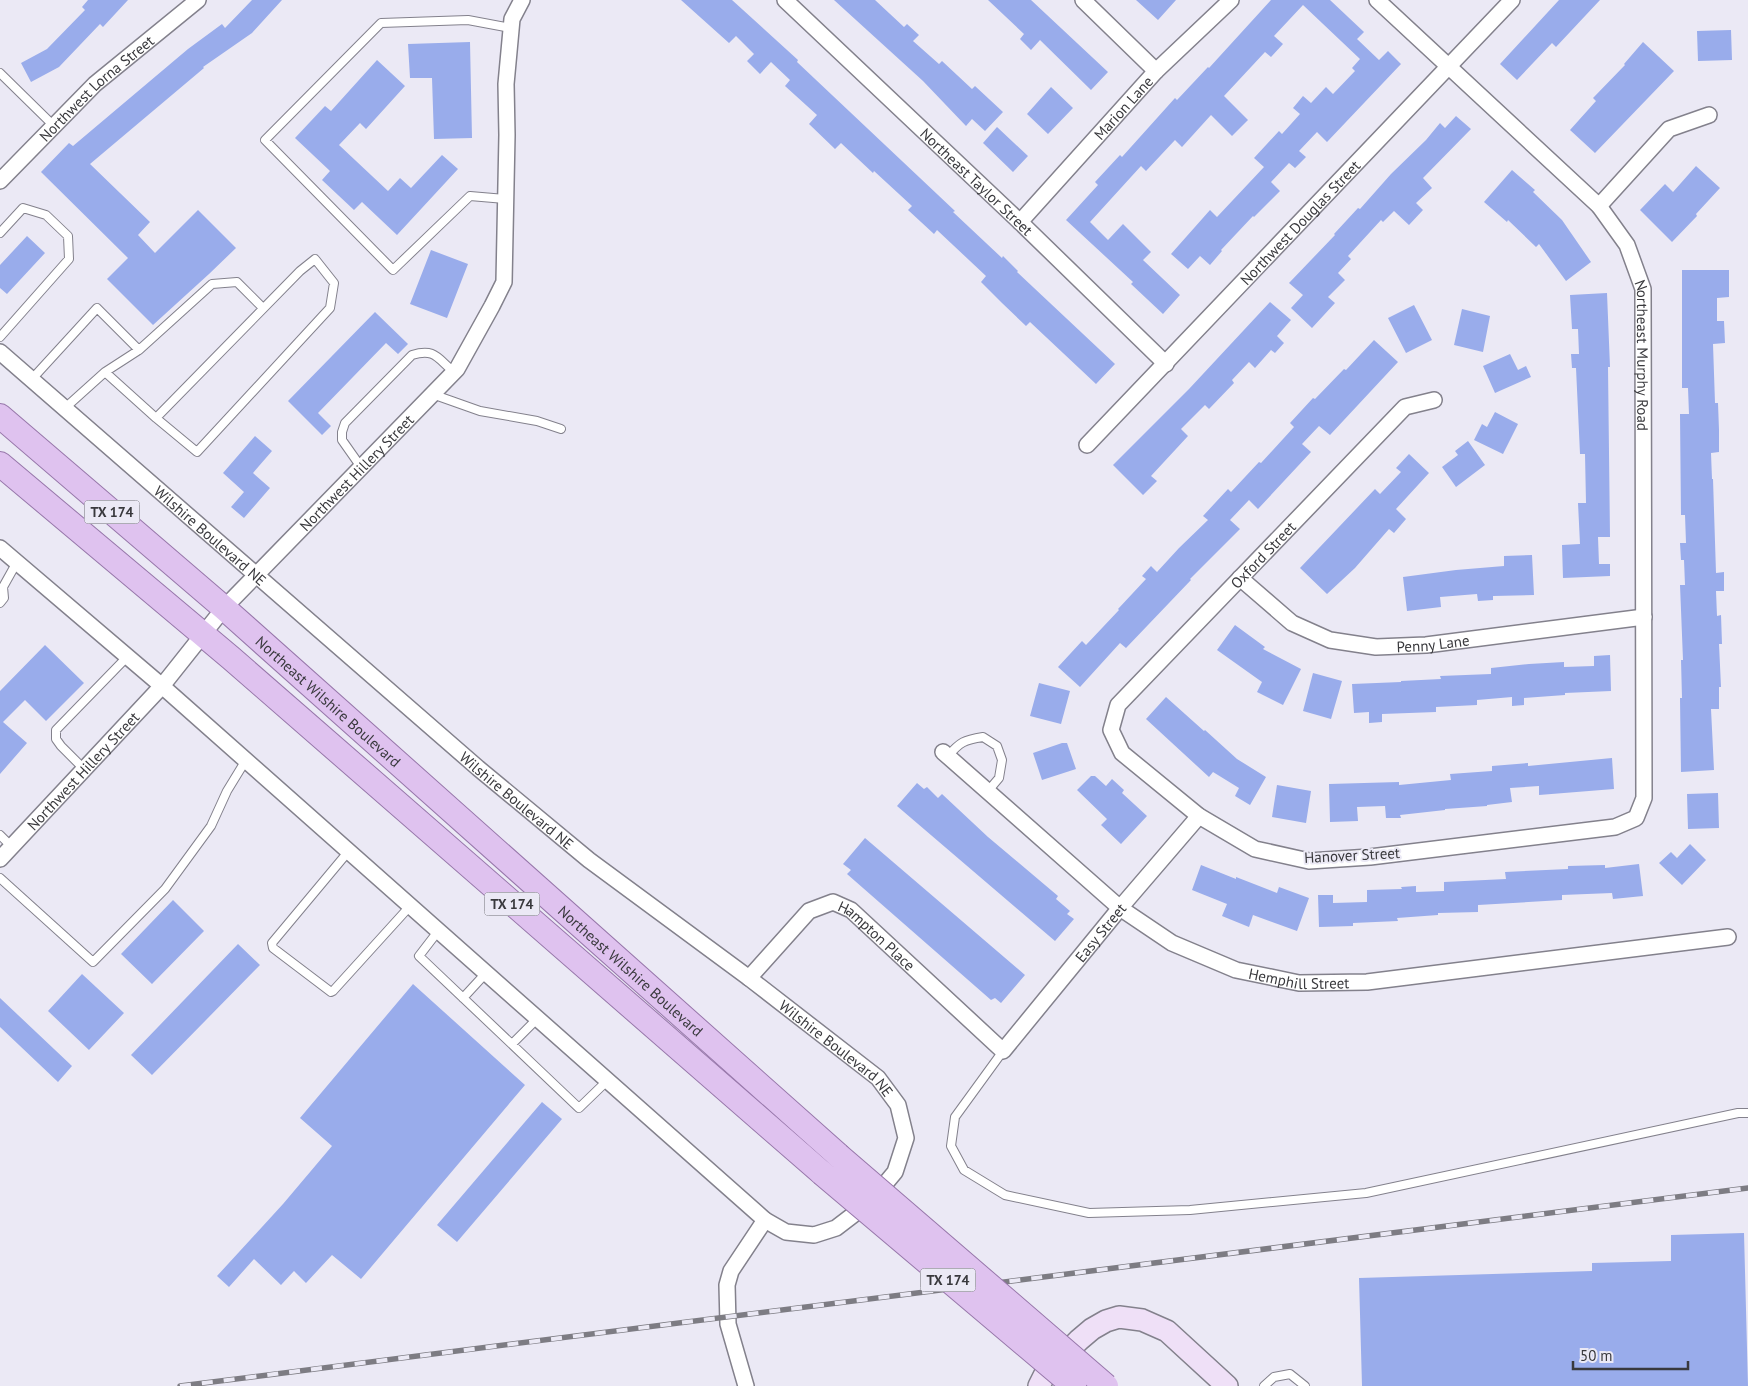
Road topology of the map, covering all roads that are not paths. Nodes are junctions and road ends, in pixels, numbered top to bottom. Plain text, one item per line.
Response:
1 (198, 0) edge
2 (522, 0) edge
3 (785, 0) edge
4 (1083, 0) edge
5 (1230, 0) edge
6 (1377, 0) edge
7 (1512, 0) edge
8 (512, 28) junction
9 (1449, 67) junction
10 (1156, 71) junction
11 (0, 73) edge
12 (1709, 116) dead end
13 (54, 126) junction
14 (0, 181) edge
15 (506, 198) junction
16 (1599, 206) junction
17 (1020, 222) junction
18 (0, 233) edge
19 (263, 308) junction
20 (0, 337) edge
21 (140, 350) junction
22 (0, 352) edge
23 (1166, 364) junction
24 (104, 372) junction
25 (454, 372) junction
26 (32, 379) junction
27 (432, 394) junction
28 (1434, 400) dead end
29 (66, 408) junction
30 (0, 416) edge
31 (156, 418) junction
32 (561, 428) dead end
33 (1088, 445) dead end
34 (0, 464) edge
35 (362, 467) junction
36 (0, 548) edge
37 (17, 562) junction
38 (256, 575) junction
39 (1240, 578) junction
40 (1, 599) edge
41 (224, 608) junction
42 (1644, 616) junction
43 (203, 634) junction
44 (128, 656) junction
45 (162, 686) junction
46 (1111, 730) joint
47 (946, 754) joint
48 (246, 760) junction
49 (84, 769) junction
50 (988, 791) junction
51 (1199, 816) junction
52 (1636, 818) joint
53 (0, 836) edge
54 (12, 847) junction
55 (348, 852) junction
56 (0, 859) edge
57 (0, 878) edge
58 (411, 905) junction
59 (1120, 908) junction
60 (439, 930) junction
61 (1728, 937) dead end
62 (486, 972) junction
63 (749, 978) junction
64 (463, 998) junction
65 (538, 1018) junction
66 (512, 1044) junction
67 (1003, 1051) junction
68 (608, 1080) junction
69 (1748, 1113) edge
70 (765, 1220) junction
71 (746, 1386) edge
72 (1039, 1386) edge
73 (1074, 1386) edge
74 (1106, 1386) edge
75 (1227, 1386) edge
76 (1264, 1386) edge
77 (1305, 1386) edge

1 - 13 street, Northwest Lorna Street
2 - 8 street, Northwest Hillery Street
3 - 17 street, Northeast Taylor Street
4 - 10 street
5 - 10 street, Marion Lane
6 - 9 street, Northeast Murphy Road
7 - 9 street, Northwest Douglas Street
8 - 15 street, Northwest Hillery Street
8 - 15 lane
9 - 16 street, Northeast Murphy Road
9 - 23 street, Northwest Douglas Street
10 - 17 street, Marion Lane
11 - 13 lane
12 - 16 street
13 - 14 street, Northwest Lorna Street
15 - 25 street, Northwest Hillery Street
16 - 42 street, Northeast Murphy Road
17 - 23 street, Northeast Taylor Street
18 - 20 lane
19 - 21 lane
19 - 31 lane
19 - 31 lane
21 - 24 lane
21 - 26 lane
22 - 26 street, Wilshire Boulevard NE
23 - 33 street, Northwest Douglas Street
24 - 29 lane
24 - 31 lane
25 - 27 street, Northwest Hillery Street
25 - 35 lane
26 - 29 street, Wilshire Boulevard NE
27 - 32 lane
27 - 35 street, Northwest Hillery Street
28 - 39 street, Oxford Street
29 - 38 street, Wilshire Boulevard NE
30 - 41 main road, Northeast Wilshire Boulevard / TX 174
34 - 43 main road, Northeast Wilshire Boulevard / TX 174
35 - 38 street, Northwest Hillery Street
36 - 37 street, Wilshire Boulevard NE
37 - 40 lane
37 - 44 street, Wilshire Boulevard NE
38 - 41 street, Northwest Hillery Street
38 - 63 street, Wilshire Boulevard NE
39 - 42 street, Penny Lane
39 - 46 street, Oxford Street
41 - 43 street, Northwest Hillery Street
41 - 74 main road, Northeast Wilshire Boulevard, bridge
42 - 52 street, Northeast Murphy Road
43 - 45 street, Northwest Hillery Street
43 - 73 main road, Northeast Wilshire Boulevard / TX 174, bridge
44 - 45 street, Wilshire Boulevard NE
44 - 49 lane
45 - 48 street, Wilshire Boulevard NE
45 - 49 street, Northwest Hillery Street
46 - 51 street, Hanover Street
47 - 50 street, Hemphill Street
47 - 50 lane
48 - 55 street, Wilshire Boulevard NE
48 - 57 lane
49 - 54 street, Northwest Hillery Street
50 - 59 street, Hemphill Street
51 - 52 street, Hanover Street
51 - 59 street, Easy Street
53 - 54 lane
54 - 56 street, Northwest Hillery Street
55 - 58 street, Wilshire Boulevard NE
55 - 58 lane
58 - 60 street, Wilshire Boulevard NE
59 - 61 street, Hemphill Street
59 - 67 street, Easy Street
60 - 62 street, Wilshire Boulevard NE
60 - 64 lane
62 - 64 lane
62 - 65 street, Wilshire Boulevard NE
63 - 67 street, Hampton Place
63 - 70 street, Wilshire Boulevard NE
64 - 66 lane
65 - 66 lane
65 - 68 street, Wilshire Boulevard NE
66 - 68 lane
67 - 69 lane
68 - 70 street, Wilshire Boulevard NE
70 - 71 street
72 - 75 main road
76 - 77 lane

